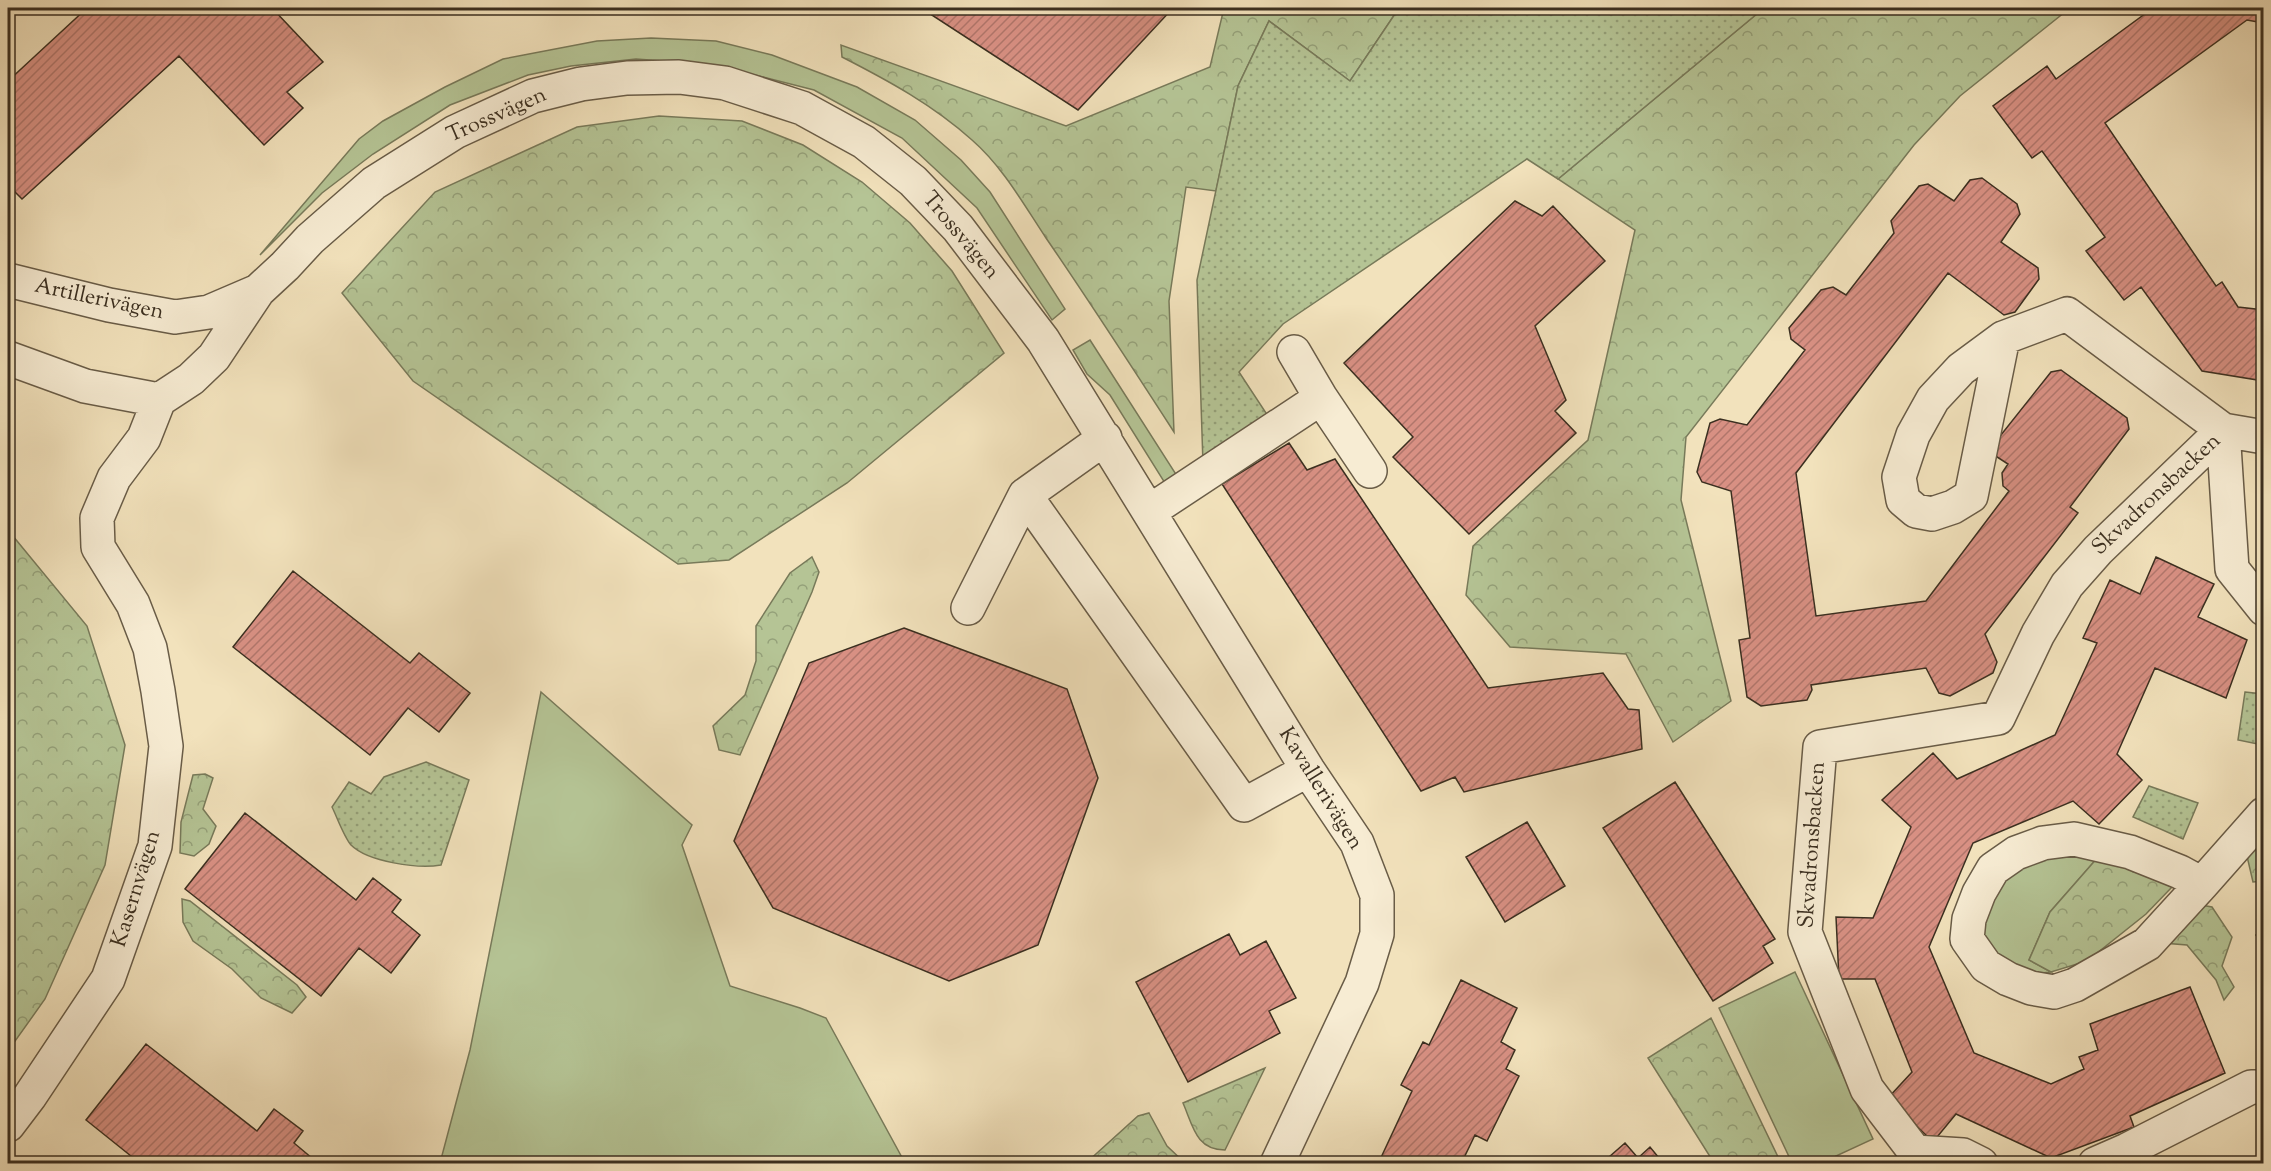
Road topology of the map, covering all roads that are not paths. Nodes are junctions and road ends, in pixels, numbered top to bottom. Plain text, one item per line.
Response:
1 (8, 280) edge
2 (258, 291) junction
3 (2003, 338) junction
4 (1294, 352) dead end
5 (8, 358) edge
6 (1321, 398) junction
7 (159, 400) junction
8 (2223, 430) junction
9 (2264, 437) edge
10 (1105, 438) junction
11 (1370, 471) dead end
12 (1025, 495) junction
13 (1150, 511) junction
14 (968, 608) dead end
15 (2264, 609) edge
16 (1308, 770) junction
17 (2264, 814) edge
18 (2202, 884) junction
19 (2264, 1087) edge
20 (8, 1125) edge
21 (1277, 1164) edge
22 (1981, 1164) edge
23 (2095, 1164) edge

1 - 2 street, Artillerivägen
2 - 7 street, Trossvägen
2 - 10 street, Trossvägen
3 - 3 street
3 - 8 street
4 - 6 street
5 - 7 street
6 - 11 street
6 - 13 street
7 - 20 street, Kasernvägen
8 - 9 street, Skvadronsbacken
8 - 15 street
8 - 22 street, Skvadronsbacken
10 - 12 street
10 - 13 street, Kavallerivägen
12 - 14 street
12 - 16 street
13 - 16 street, Kavallerivägen
16 - 21 street, Kavallerivägen
17 - 18 street
18 - 18 street
19 - 23 street

